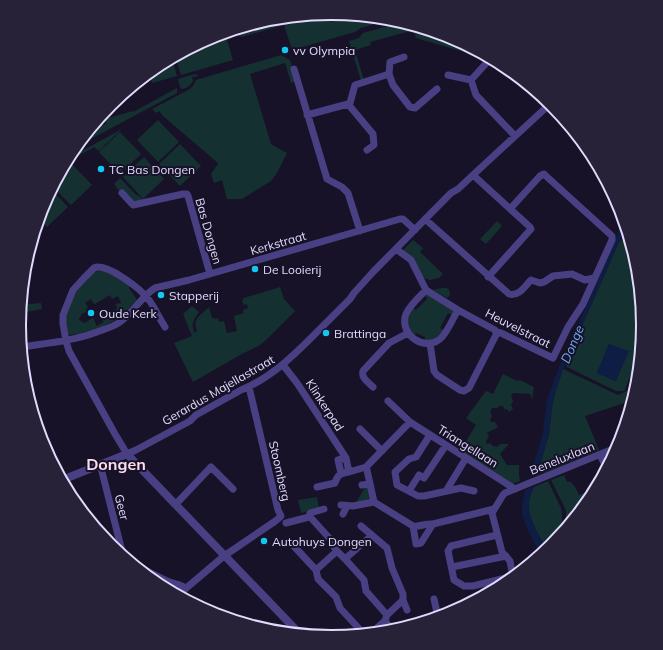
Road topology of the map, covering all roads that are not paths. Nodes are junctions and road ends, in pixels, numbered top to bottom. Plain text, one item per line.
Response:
1 (404, 57) dead end
2 (487, 63) edge
3 (294, 69) dead end
4 (389, 74) junction
5 (448, 75) dead end
6 (471, 80) junction
7 (437, 89) dead end
8 (348, 104) junction
9 (546, 108) edge
10 (308, 115) junction
11 (515, 136) junction
12 (367, 150) dead end
13 (472, 175) junction
14 (122, 193) dead end
15 (510, 209) junction
16 (425, 219) junction
17 (415, 230) junction
18 (360, 231) junction
19 (396, 249) junction
20 (210, 274) junction
21 (488, 277) junction
22 (594, 278) junction
23 (426, 290) junction
24 (146, 296) junction
25 (458, 310) junction
26 (165, 327) dead end
27 (496, 332) junction
28 (408, 333) junction
29 (66, 341) junction
30 (430, 343) junction
31 (27, 346) edge
32 (283, 365) junction
33 (249, 387) junction
34 (373, 387) dead end
35 (388, 401) dead end
36 (410, 422) junction
37 (360, 429) dead end
38 (430, 435) junction
39 (446, 445) junction
40 (382, 451) junction
41 (609, 451) edge
42 (127, 454) junction
43 (600, 455) junction
44 (346, 458) junction
45 (466, 458) junction
46 (603, 463) edge
47 (100, 464) junction
48 (366, 467) junction
49 (349, 472) junction
50 (341, 473) junction
51 (67, 478) edge
52 (370, 484) junction
53 (362, 486) dead end
54 (317, 487) dead end
55 (232, 489) dead end
56 (515, 489) junction
57 (409, 491) junction
58 (446, 491) junction
59 (474, 491) dead end
60 (374, 502) junction
61 (176, 504) junction
62 (324, 509) dead end
63 (494, 510) junction
64 (343, 514) dead end
65 (311, 516) junction
66 (286, 523) dead end
67 (433, 524) junction
68 (361, 526) dead end
69 (413, 526) junction
70 (372, 535) junction
71 (497, 535) junction
72 (291, 543) dead end
73 (121, 545) edge
74 (337, 551) junction
75 (224, 556) junction
76 (506, 556) junction
77 (345, 559) junction
78 (452, 567) junction
79 (316, 570) junction
80 (512, 571) edge
81 (161, 578) edge
82 (501, 579) edge
83 (185, 588) junction
84 (182, 591) edge
85 (434, 599) dead end
86 (403, 600) junction
87 (407, 610) dead end
88 (437, 611) edge
89 (386, 618) junction
90 (389, 624) edge
91 (378, 626) edge
92 (293, 627) edge
93 (359, 628) edge

1 - 4 street
2 - 6 street
3 - 10 street
4 - 7 street
4 - 8 street
5 - 6 street
6 - 11 street
8 - 10 street
8 - 12 street
9 - 11 street
10 - 18 street
11 - 13 street
13 - 15 street
13 - 16 street
14 - 20 street, Bas Dongen
15 - 21 street
15 - 22 street, Heuvelstraat
16 - 17 street
16 - 21 street
17 - 18 street, Kerkstraat
17 - 19 street
18 - 20 street, Kerkstraat
19 - 23 street
19 - 32 street, Gerardus Majellastraat
20 - 24 street, Kerkstraat
21 - 22 street
22 - 27 street, Heuvelstraat
23 - 25 street
23 - 28 street
24 - 26 street
24 - 29 street, Kerkstraat
24 - 29 street
25 - 27 street, Heuvelstraat
25 - 30 street
27 - 30 street
28 - 30 street
28 - 34 street
29 - 31 street, Kerkstraat
29 - 42 street
32 - 33 street, Gerardus Majellastraat
32 - 44 street, Klinkerpad
33 - 42 street, Gerardus Majellastraat
33 - 75 street, Stoomberg
35 - 36 street, Triangellaan
36 - 38 street, Triangellaan
36 - 40 street
37 - 40 street
38 - 39 street, Triangellaan
38 - 57 street
39 - 45 street, Triangellaan
39 - 57 street
40 - 48 street
41 - 43 street, Beneluxlaan
42 - 47 street
42 - 61 street
43 - 46 street
43 - 56 street, Beneluxlaan
44 - 49 street, Klinkerpad
44 - 50 street
45 - 56 street, Triangellaan
45 - 58 street
47 - 51 street
47 - 73 street, Geer
48 - 49 street
48 - 52 street
49 - 50 street
50 - 54 street
52 - 53 street
52 - 60 street
55 - 61 street
56 - 63 street, Beneluxlaan
57 - 58 street
58 - 59 street
60 - 64 street
60 - 69 street
61 - 75 street
62 - 65 street
63 - 67 street
63 - 71 street
65 - 66 street
65 - 74 street
67 - 69 street
67 - 69 street
68 - 70 street
70 - 77 street
70 - 86 street
71 - 76 street
71 - 78 street
72 - 79 street
74 - 77 street
74 - 79 street
75 - 83 street, Stoomberg
75 - 92 street
76 - 78 street
76 - 80 street
77 - 89 street
78 - 82 street
79 - 93 street
81 - 83 street
83 - 84 street, Stoomberg
85 - 88 street
86 - 87 street
86 - 89 street
89 - 90 street
89 - 91 street

